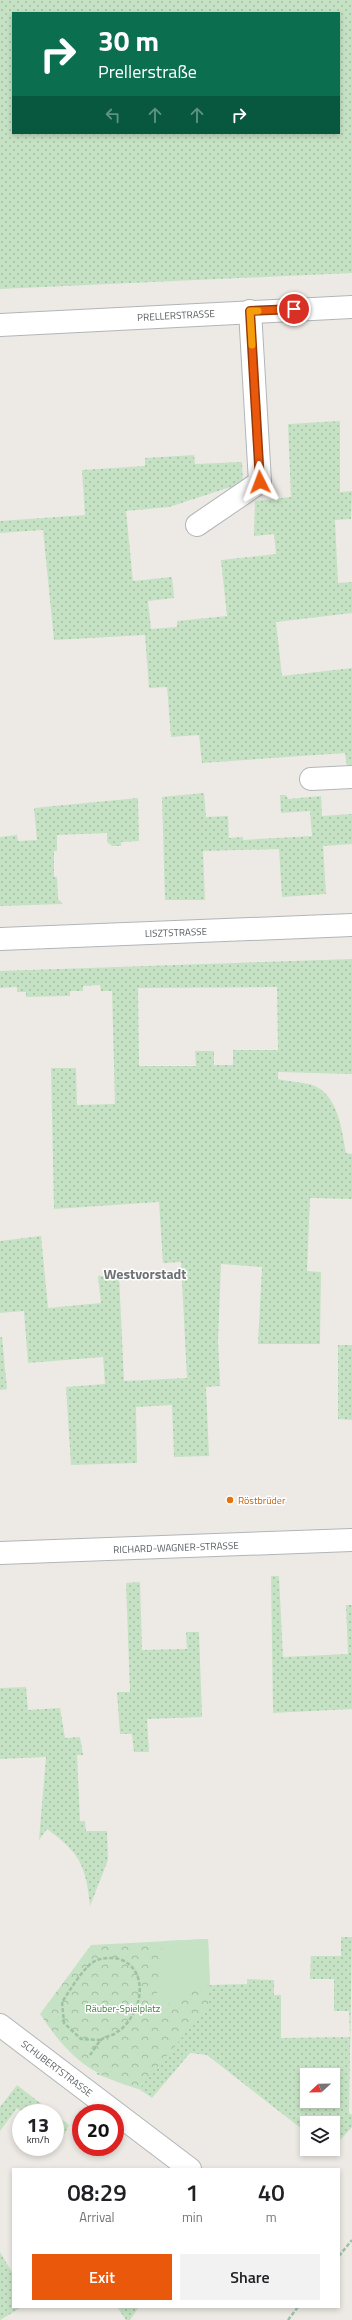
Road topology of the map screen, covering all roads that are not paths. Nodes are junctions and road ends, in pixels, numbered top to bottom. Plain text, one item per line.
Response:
1 (352, 307) edge
2 (250, 311) junction
3 (0, 325) edge
4 (197, 525) dead end
5 (352, 777) edge
6 (312, 779) dead end
7 (352, 925) edge
8 (0, 939) edge
9 (352, 1540) edge
10 (0, 1553) edge
11 (0, 2025) edge
12 (189, 2168) edge

1 - 2 street, PRELLERSTRASSE
2 - 3 street, PRELLERSTRASSE
2 - 4 street
5 - 6 street
7 - 8 street, LISZTSTRASSE
9 - 10 street, RICHARD-WAGNER-STRASSE
11 - 12 street, SCHUBERTSTRASSE

